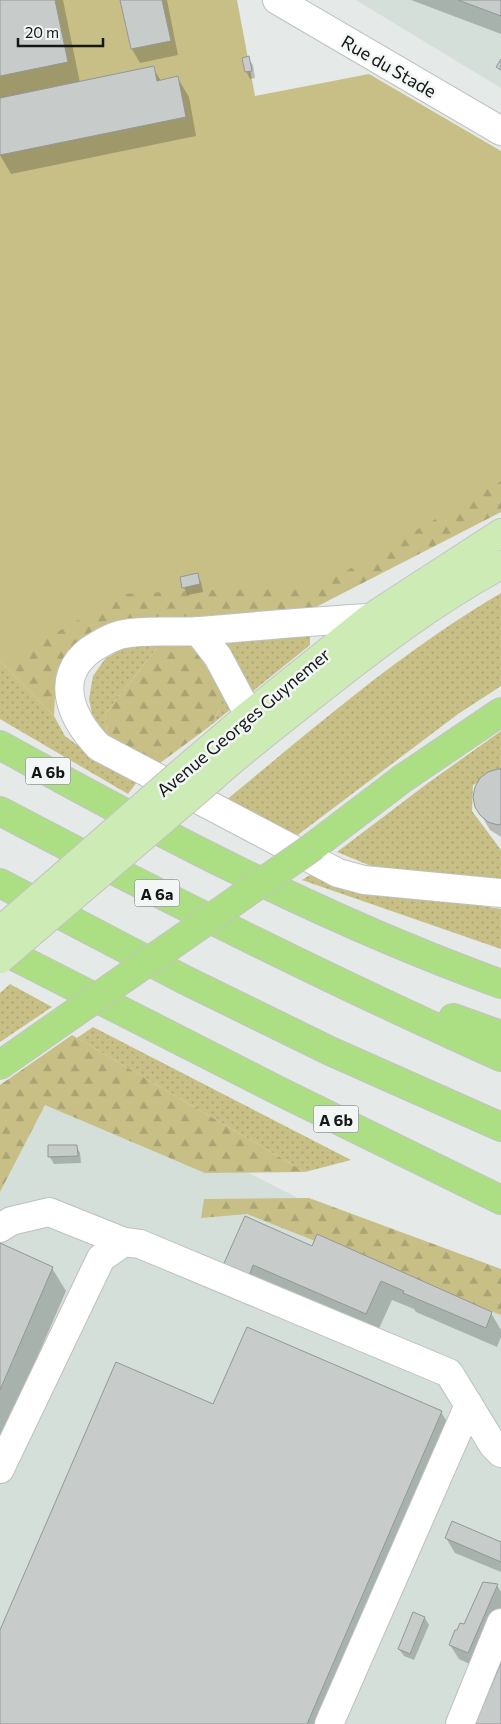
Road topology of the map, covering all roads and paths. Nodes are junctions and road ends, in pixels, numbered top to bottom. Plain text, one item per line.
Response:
1 (277, 0) edge
2 (501, 131) edge
3 (501, 533) edge
4 (501, 565) edge
5 (370, 618) junction
6 (198, 632) junction
7 (501, 712) edge
8 (249, 715) junction
9 (0, 746) edge
10 (0, 811) edge
11 (0, 883) edge
12 (501, 893) edge
13 (0, 931) edge
14 (0, 949) edge
15 (0, 959) edge
16 (316, 972) junction
17 (501, 984) edge
18 (501, 1035) edge
19 (501, 1057) edge
20 (0, 1065) edge
21 (501, 1127) edge
22 (501, 1200) edge
23 (0, 1228) edge
24 (124, 1242) junction
25 (469, 1405) junction
26 (501, 1453) edge
27 (0, 1469) edge
28 (501, 1623) edge
29 (329, 1724) edge
30 (460, 1724) edge

1 - 2 street, Rue du Stade
3 - 5 main road, Avenue Georges Guynemer
4 - 15 main road, Avenue Georges Guynemer, bridge
5 - 6 street
5 - 8 main road, Avenue Georges Guynemer
6 - 8 street
6 - 12 street
7 - 20 highway, bridge
8 - 13 main road, Avenue Georges Guynemer, bridge
9 - 17 highway, A 6b
10 - 16 highway, A 6a
11 - 21 highway
14 - 22 highway, A 6b
16 - 18 highway
16 - 19 highway, A 6a
23 - 24 street
24 - 25 street
24 - 27 street
25 - 26 street
25 - 29 street
28 - 30 street

